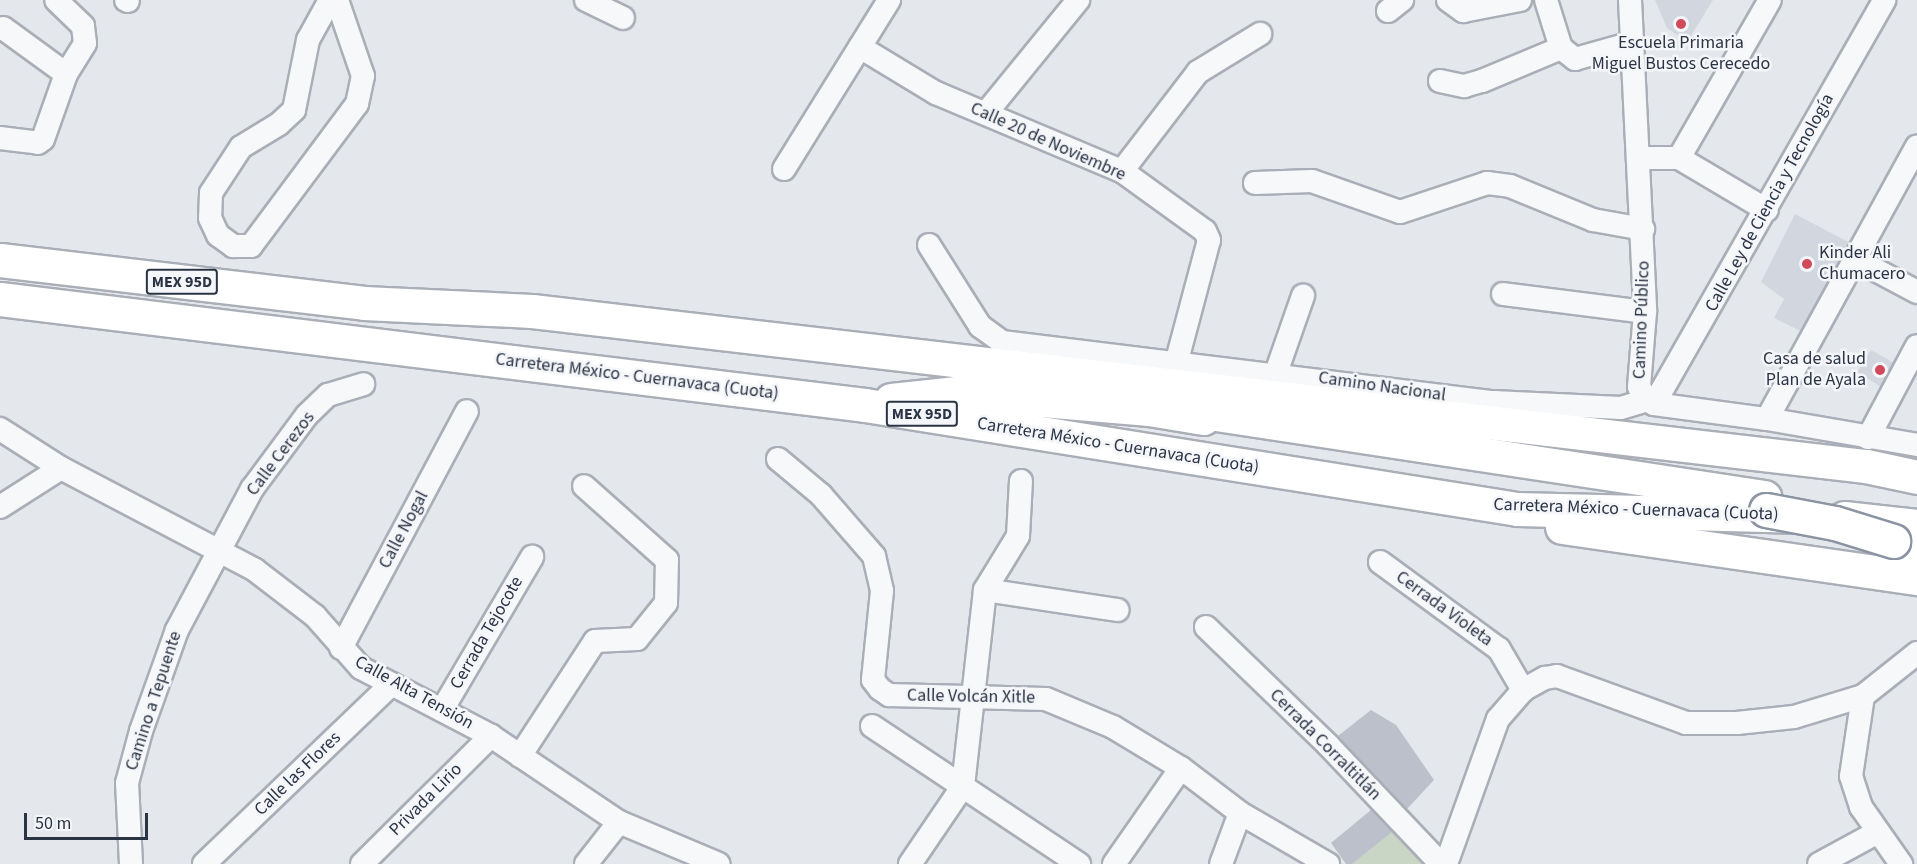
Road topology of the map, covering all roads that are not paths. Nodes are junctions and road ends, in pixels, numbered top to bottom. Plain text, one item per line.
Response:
1 (330, 0) edge
2 (337, 0) edge
3 (586, 0) edge
4 (889, 0) edge
5 (1078, 0) edge
6 (1448, 0) edge
7 (1521, 0) edge
8 (1546, 0) edge
9 (1630, 0) edge
10 (1770, 0) edge
11 (1884, 0) edge
12 (67, 3) edge
13 (623, 18) dead end
14 (3, 28) dead end
15 (1260, 34) dead end
16 (1632, 43) junction
17 (860, 47) junction
18 (1562, 48) junction
19 (66, 74) junction
20 (1440, 81) dead end
21 (986, 113) junction
22 (0, 138) edge
23 (1917, 146) edge
24 (1640, 158) junction
25 (1679, 158) junction
26 (784, 169) dead end
27 (1122, 171) junction
28 (1255, 183) dead end
29 (1767, 210) junction
30 (1643, 229) junction
31 (929, 245) dead end
32 (1855, 259) junction
33 (0, 260) edge
34 (1917, 292) edge
35 (1503, 294) dead end
36 (1303, 296) dead end
37 (0, 299) edge
38 (363, 303) junction
39 (1645, 312) junction
40 (1917, 346) edge
41 (1176, 364) junction
42 (1276, 373) junction
43 (363, 384) dead end
44 (1651, 402) junction
45 (865, 405) junction
46 (467, 411) dead end
47 (1767, 418) junction
48 (0, 429) edge
49 (1868, 438) junction
50 (1361, 443) junction
51 (1917, 446) edge
52 (778, 459) dead end
53 (61, 468) junction
54 (1917, 477) edge
55 (1021, 481) dead end
56 (584, 486) dead end
57 (1398, 492) junction
58 (0, 507) edge
59 (1516, 509) junction
60 (1909, 535) edge
61 (221, 549) junction
62 (532, 557) dead end
63 (1380, 562) dead end
64 (1917, 578) edge
65 (985, 590) junction
66 (1118, 610) dead end
67 (1206, 627) dead end
68 (341, 648) junction
69 (1917, 653) edge
70 (392, 684) junction
71 (1523, 690) junction
72 (1863, 696) junction
73 (970, 697) junction
74 (442, 710) junction
75 (872, 726) dead end
76 (491, 736) junction
77 (520, 756) junction
78 (1181, 768) junction
79 (963, 786) junction
80 (1240, 813) junction
81 (619, 822) junction
82 (1878, 832) junction
83 (708, 863) edge
84 (131, 864) edge
85 (204, 864) edge
86 (362, 864) edge
87 (586, 864) edge
88 (910, 864) edge
89 (1079, 864) edge
90 (1114, 864) edge
91 (1221, 864) edge
92 (1329, 864) edge
93 (1441, 864) edge
94 (1446, 864) edge
95 (1819, 864) edge
96 (1901, 864) edge

1 - 2 street
3 - 13 street
4 - 17 street
5 - 21 street
6 - 7 street
8 - 18 street
9 - 16 street, Camino Público
10 - 25 street
11 - 29 street, Calle Ley de Ciencia y Tecnología
12 - 19 street
14 - 19 street
15 - 27 street
16 - 18 street
16 - 24 street, Camino Público
17 - 21 street, Calle 20 de Noviembre
17 - 26 street
18 - 20 street
19 - 22 street
21 - 27 street, Calle 20 de Noviembre
23 - 32 street
24 - 25 street
24 - 30 street, Camino Público
25 - 29 street
27 - 41 street, Calle 20 de Noviembre
28 - 30 street
29 - 44 street, Calle Ley de Ciencia y Tecnología
30 - 39 street, Camino Público
31 - 41 street, Camino Nacional
32 - 34 street
32 - 47 street
33 - 38 highway, MEX 95D
35 - 39 street
36 - 42 street
37 - 45 highway, Carretera México - Cuernavaca (Cuota) / MEX 95D
38 - 54 highway, MEX 95D
38 - 60 highway
39 - 44 street, Camino Público
40 - 49 street
41 - 42 street, Camino Nacional
42 - 44 street, Camino Nacional
43 - 61 street, Calle Cerezos
44 - 47 street, Camino Público
45 - 50 highway
45 - 57 highway, Carretera México - Cuernavaca (Cuota) / MEX 95D
46 - 68 street, Calle Nogal
47 - 49 street, Camino Público
48 - 53 street, Calle Alta Tensión
49 - 51 street, Camino Público
50 - 57 highway
50 - 60 highway, bridge
52 - 73 street, Calle Volcán Xitle
53 - 58 street
53 - 61 street, Calle Alta Tensión
55 - 65 street
56 - 77 street
57 - 59 highway, Carretera México - Cuernavaca (Cuota) / MEX 95D
59 - 60 highway, Carretera México - Cuernavaca (Cuota) / MEX 95D
59 - 64 highway
61 - 68 street, Calle Alta Tensión
61 - 84 street, Camino a Tepuente
62 - 74 street, Cerrada Tejocote
63 - 71 street, Cerrada Violeta
65 - 66 street
65 - 73 street
67 - 93 street, Cerrada Corraltitlán
68 - 70 street, Calle Alta Tensión
69 - 72 street
70 - 74 street, Calle Alta Tensión
70 - 85 street, Calle las Flores
71 - 72 street
71 - 94 street
72 - 82 street
73 - 78 street, Calle Volcán Xitle
73 - 79 street
74 - 76 street, Calle Alta Tensión
75 - 79 street
76 - 77 street, Calle Alta Tensión
76 - 86 street, Privada Lirio
77 - 81 street, Calle Alta Tensión
78 - 80 street, Calle Volcán Xitle
78 - 90 street
79 - 88 street
79 - 89 street
80 - 91 street
80 - 92 street, Calle Volcán Xitle
81 - 83 street, Calle Alta Tensión
81 - 87 street
82 - 95 street
82 - 96 street

